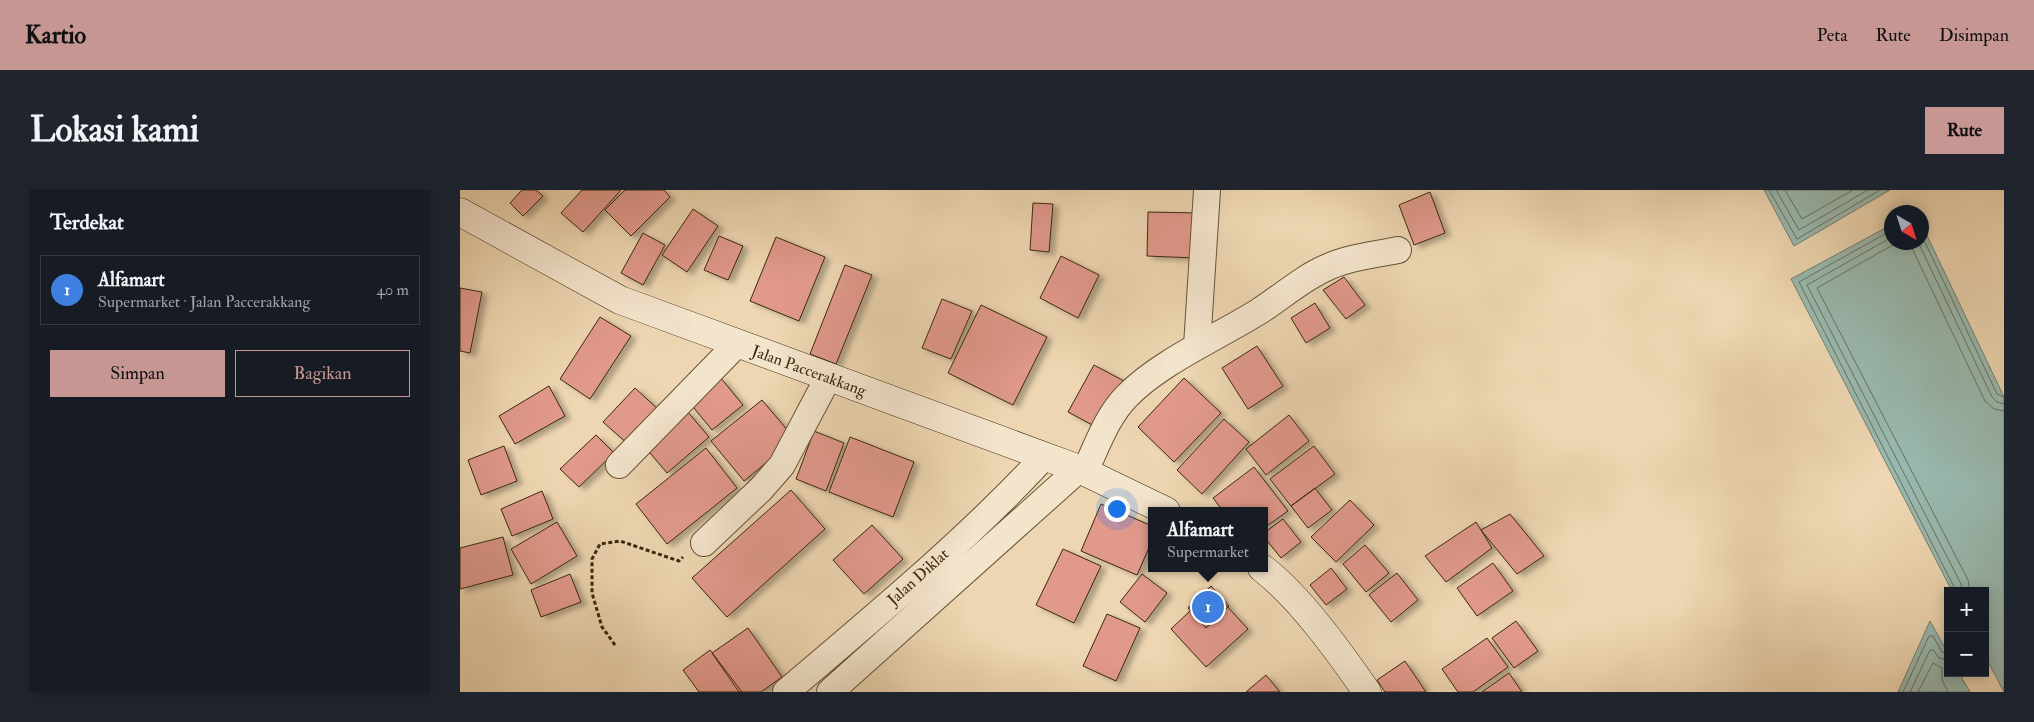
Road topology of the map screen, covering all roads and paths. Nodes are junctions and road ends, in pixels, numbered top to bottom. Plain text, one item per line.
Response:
1 (1207, 190) edge
2 (460, 212) edge
3 (1398, 250) dead end
4 (736, 344) junction
5 (1197, 346) junction
6 (828, 378) junction
7 (1044, 457) junction
8 (619, 465) dead end
9 (1082, 470) junction
10 (1158, 507) edge
11 (704, 543) joint
12 (1267, 572) edge
13 (874, 617) junction
14 (893, 636) junction
15 (615, 645) dead end
16 (786, 692) edge
17 (830, 692) edge
18 (1367, 692) edge

1 - 5 street
2 - 4 main road, Jalan Paccerakkang
3 - 5 street
4 - 6 main road, Jalan Paccerakkang
4 - 8 street
5 - 9 street
6 - 7 main road, Jalan Paccerakkang
6 - 11 street
7 - 9 main road, Jalan Paccerakkang
7 - 13 street, Jalan Diklat
9 - 10 main road, Jalan Paccerakkang
9 - 14 street, Jalan Diklat
11 - 15 path
12 - 18 main road
13 - 14 street
13 - 16 street, Jalan Diklat
14 - 17 street, Jalan Diklat

